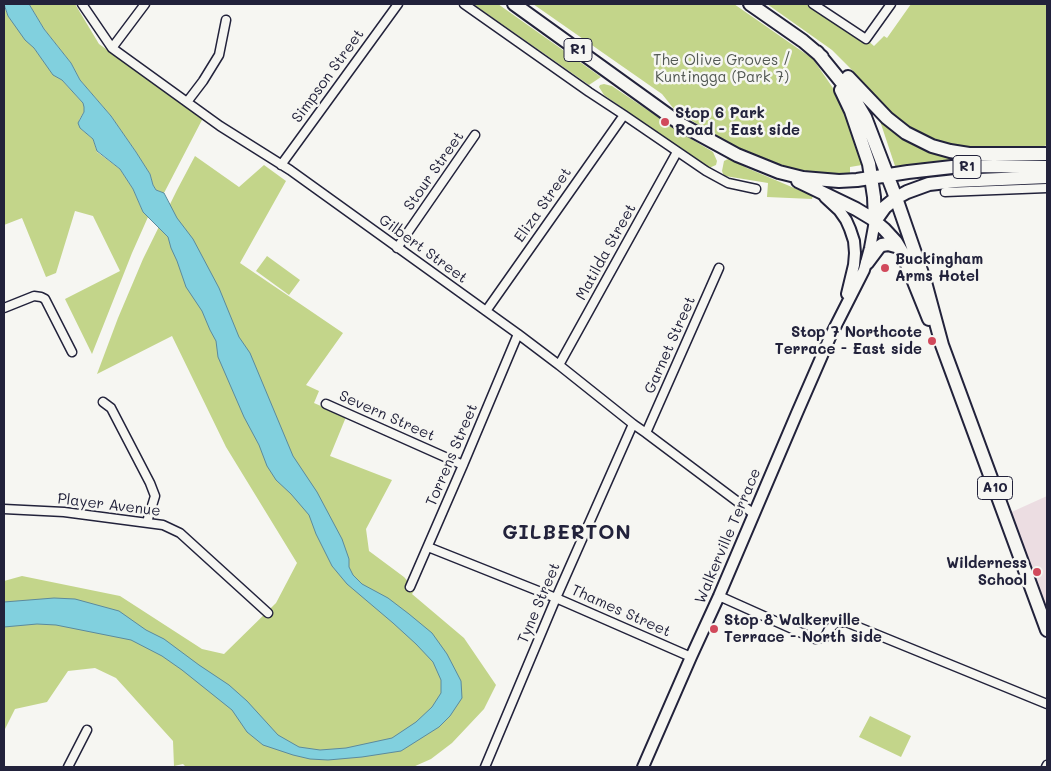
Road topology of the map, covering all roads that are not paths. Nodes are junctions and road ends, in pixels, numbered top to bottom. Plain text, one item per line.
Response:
1 (82, 4) edge
2 (145, 4) edge
3 (398, 4) edge
4 (464, 4) edge
5 (514, 4) edge
6 (750, 4) edge
7 (813, 4) edge
8 (891, 4) edge
9 (822, 6) edge
10 (226, 20) dead end
11 (112, 48) junction
12 (817, 52) junction
13 (186, 102) junction
14 (624, 115) junction
15 (475, 135) dead end
16 (677, 152) junction
17 (1047, 154) edge
18 (281, 165) junction
19 (1047, 167) edge
20 (779, 172) junction
21 (887, 175) junction
22 (1047, 177) edge
23 (872, 178) junction
24 (1047, 188) edge
25 (756, 189) dead end
26 (818, 191) junction
27 (945, 192) dead end
28 (896, 198) junction
29 (875, 221) junction
30 (899, 247) junction
31 (398, 248) junction
32 (867, 263) junction
33 (719, 268) dead end
34 (4, 308) edge
35 (486, 311) junction
36 (840, 316) junction
37 (518, 334) junction
38 (942, 345) junction
39 (72, 352) dead end
40 (559, 365) junction
41 (103, 402) dead end
42 (326, 404) dead end
43 (633, 424) junction
44 (646, 433) junction
45 (463, 465) junction
46 (4, 509) edge
47 (754, 514) junction
48 (147, 522) junction
49 (428, 547) junction
50 (410, 587) dead end
51 (719, 596) junction
52 (556, 598) junction
53 (268, 613) dead end
54 (1047, 630) edge
55 (691, 657) junction
56 (1047, 704) edge
57 (88, 730) dead end
58 (68, 767) edge
59 (485, 767) edge
60 (643, 767) edge

1 - 11 street, Gilbert Street
2 - 11 street
3 - 18 street, Simpson Street
4 - 14 street
5 - 20 highway, R1
6 - 12 highway, R1
7 - 9 street
8 - 9 street
10 - 13 street
11 - 13 street, Gilbert Street
12 - 17 highway, R1
12 - 21 highway
12 - 23 highway
13 - 18 street, Gilbert Street
14 - 16 street
14 - 35 street, Eliza Street
15 - 31 street, Stour Street
16 - 25 street
16 - 40 street, Matilda Street
18 - 31 street, Gilbert Street
19 - 21 highway, R1
20 - 23 highway, R1
20 - 26 highway
21 - 23 highway, R1
21 - 28 highway
22 - 28 highway
23 - 29 highway
24 - 27 street
26 - 29 highway
26 - 36 street, Walkerville Terrace
28 - 29 highway
28 - 38 highway, A10
29 - 30 highway, A10
29 - 32 street, Walkerville Terrace
30 - 32 highway
30 - 38 highway, A10
31 - 35 street, Gilbert Street
32 - 36 street, Walkerville Terrace
33 - 44 street, Garnet Street
34 - 39 street
35 - 37 street, Gilbert Street
36 - 47 street, Walkerville Terrace
37 - 40 street, Gilbert Street
37 - 45 street, Torrens Street
38 - 54 highway, A10
40 - 43 street, Gilbert Street
41 - 48 street
42 - 45 street, Severn Street
43 - 44 street, Gilbert Street
43 - 52 street, Tyne Street
44 - 47 street, Gilbert Street
45 - 49 street, Torrens Street
46 - 48 street, Player Avenue
47 - 51 street, Walkerville Terrace
48 - 53 street, Player Avenue
49 - 50 street, Torrens Street
49 - 52 street, Thames Street
51 - 55 street, Walkerville Terrace
51 - 56 street
52 - 55 street, Thames Street
52 - 59 street, Tyne Street
55 - 60 street, Walkerville Terrace
57 - 58 street

